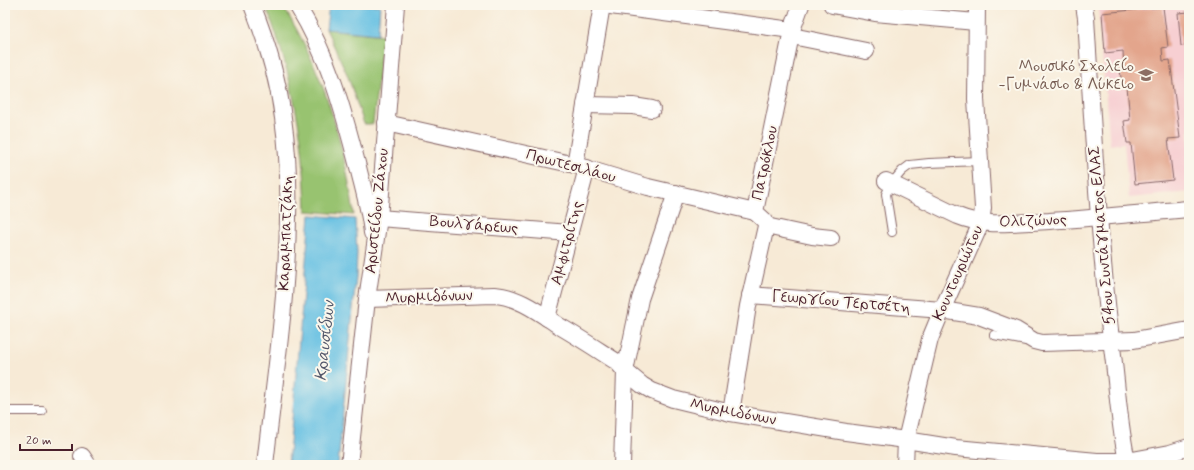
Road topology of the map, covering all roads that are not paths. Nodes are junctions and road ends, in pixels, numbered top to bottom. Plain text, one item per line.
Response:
1 (252, 5) edge
2 (297, 5) edge
3 (396, 5) edge
4 (602, 5) edge
5 (801, 5) edge
6 (832, 5) edge
7 (977, 5) edge
8 (1084, 5) edge
9 (976, 22) junction
10 (792, 33) junction
11 (866, 51) dead end
12 (585, 105) junction
13 (652, 109) dead end
14 (386, 123) junction
15 (980, 161) junction
16 (581, 166) junction
17 (888, 183) junction
18 (676, 193) junction
19 (1189, 209) edge
20 (755, 212) junction
21 (379, 218) junction
22 (1098, 218) junction
23 (981, 223) junction
24 (766, 226) junction
25 (892, 232) dead end
26 (570, 233) junction
27 (831, 238) dead end
28 (372, 262) junction
29 (750, 295) junction
30 (367, 299) junction
31 (942, 310) junction
32 (547, 318) junction
33 (1189, 330) edge
34 (994, 336) dead end
35 (1111, 341) junction
36 (1042, 343) junction
37 (625, 371) junction
38 (5, 411) edge
39 (42, 411) dead end
40 (731, 413) junction
41 (906, 440) junction
42 (1189, 447) edge
43 (1127, 463) edge
44 (264, 465) edge
45 (350, 465) edge
46 (622, 465) edge
47 (905, 465) edge

1 - 44 street, Καραμπατζάκη
2 - 28 street
3 - 14 street, Αριστείδου Ζάχου
4 - 10 street
4 - 12 street, Αμφιτρίτης
5 - 10 street, Πατρόκλου
6 - 9 street
7 - 9 street, Κουντουριώτου
8 - 22 street, 54ου Συντάγματος ΕΛΑΣ
9 - 15 street, Κουντουριώτου
10 - 11 street
10 - 20 street, Πατρόκλου
12 - 13 street
12 - 16 street, Αμφιτρίτης
14 - 16 street, Πρωτεσιλάου
14 - 21 street, Αριστείδου Ζάχου
15 - 17 lane
15 - 23 street, Κουντουριώτου
16 - 18 street, Πρωτεσιλάου
16 - 26 street, Αμφιτρίτης
17 - 23 street, Ολιζώνος
17 - 25 lane
18 - 20 street, Πρωτεσιλάου
18 - 37 street
19 - 22 street, Ολιζώνος
20 - 24 street, Πατρόκλου
21 - 26 street, Βουλγάρεως
21 - 28 street, Αριστείδου Ζάχου
22 - 23 street, Ολιζώνος
22 - 35 street, 54ου Συντάγματος ΕΛΑΣ
23 - 31 street, Κουντουριώτου
24 - 27 street
24 - 29 street, Πατρόκλου
26 - 32 street, Αμφιτρίτης
28 - 30 street, Αριστείδου Ζάχου
29 - 31 street, Γεωργίου Τερτσέτη
29 - 40 street, Πατρόκλου
30 - 32 street, Μυρμιδόνων
30 - 45 street, Αριστείδου Ζάχου
31 - 36 street, Γεωργίου Τερτσέτη
31 - 41 street, Κουντουριώτου
32 - 37 street, Μυρμιδόνων
33 - 35 street, Γεωργίου Τερτσέτη
34 - 36 lane
35 - 36 street, Γεωργίου Τερτσέτη
35 - 43 street, 54ου Συντάγματος ΕΛΑΣ
37 - 40 street, Μυρμιδόνων
37 - 46 street
38 - 39 lane
40 - 41 street, Μυρμιδόνων
41 - 43 street, Μυρμιδόνων
41 - 47 street, Κουντουριώτου
42 - 43 street, Μυρμιδόνων

